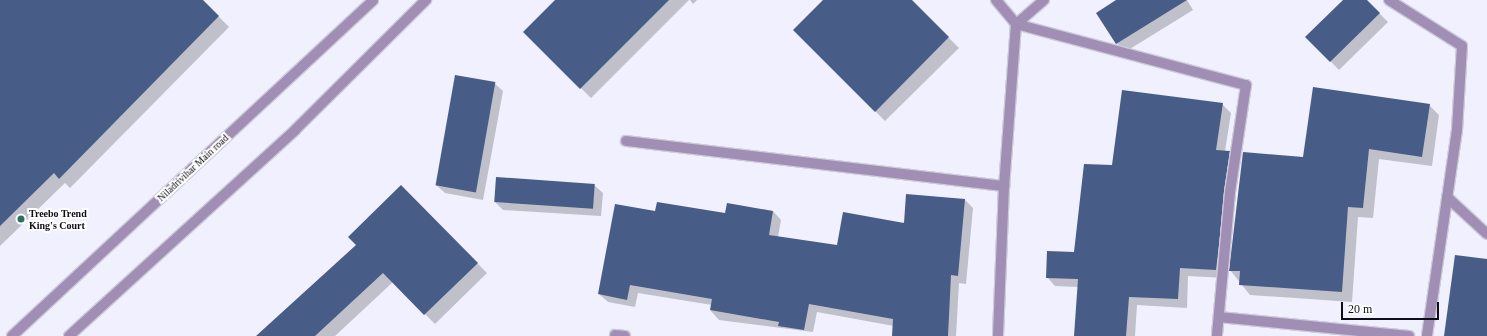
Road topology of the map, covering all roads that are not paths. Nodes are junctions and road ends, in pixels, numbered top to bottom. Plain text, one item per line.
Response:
1 (426, 0) edge
2 (996, 0) edge
3 (1044, 0) edge
4 (1389, 0) edge
5 (370, 1) edge
6 (1016, 24) junction
7 (626, 141) dead end
8 (1004, 186) junction
9 (1447, 197) junction
10 (1487, 234) edge
11 (1219, 317) junction
12 (12, 336) edge
13 (69, 336) edge
14 (998, 336) edge
15 (1217, 336) edge
16 (1410, 336) edge
17 (1427, 336) edge

1 - 13 street
2 - 6 street
3 - 6 street
4 - 9 street
5 - 12 street, Niladrivihar Main road
6 - 8 street
6 - 11 street
7 - 8 street
8 - 14 street
9 - 10 street
9 - 17 street
11 - 15 street
11 - 16 street

